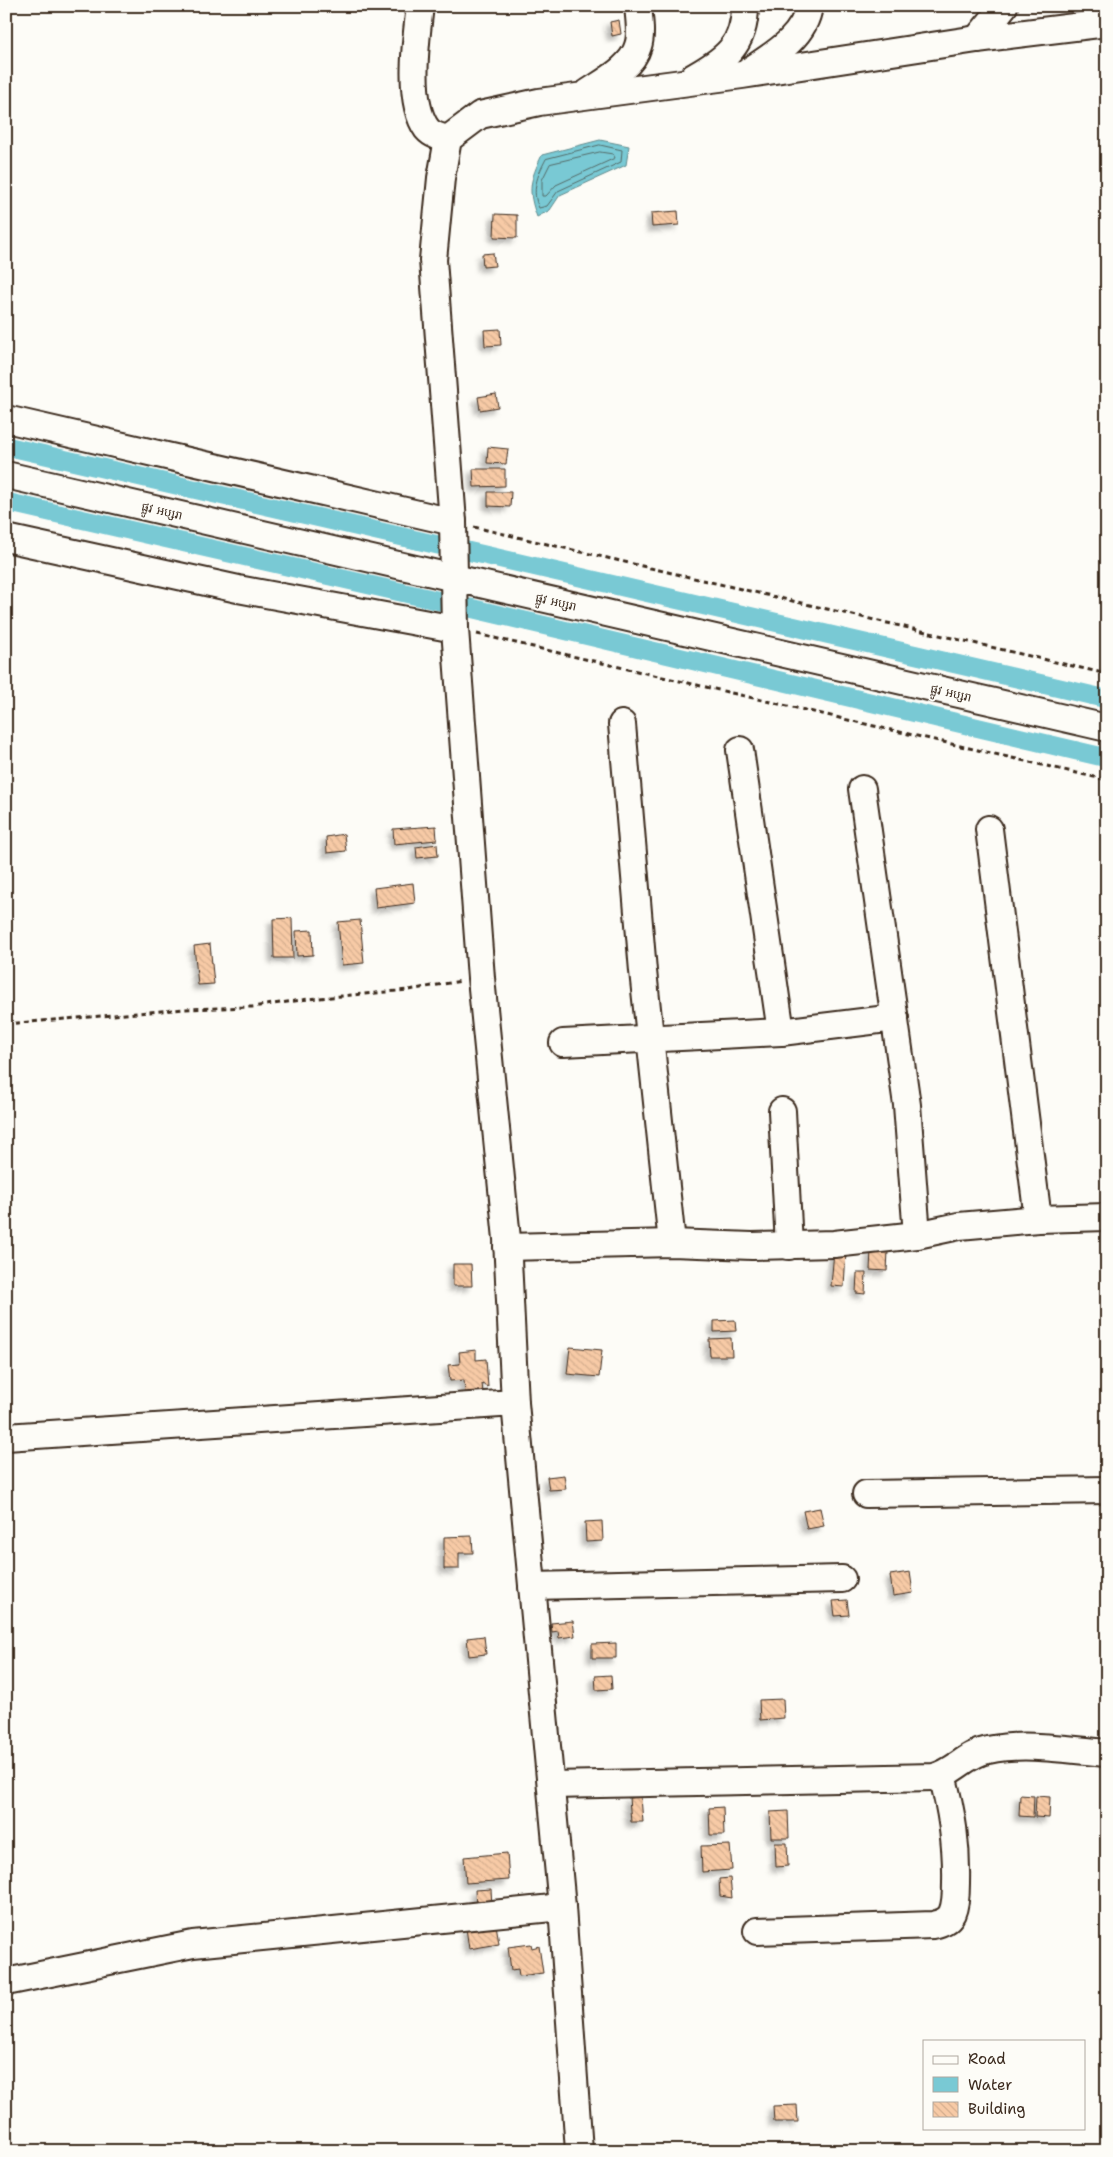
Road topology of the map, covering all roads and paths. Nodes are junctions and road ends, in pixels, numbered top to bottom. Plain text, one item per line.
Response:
1 (420, 6) edge
2 (638, 6) edge
3 (745, 6) edge
4 (809, 6) edge
5 (1004, 6) edge
6 (1107, 22) edge
7 (977, 39) junction
8 (742, 75) junction
9 (683, 83) junction
10 (584, 96) junction
11 (448, 139) junction
12 (6, 419) edge
13 (6, 475) edge
14 (453, 522) junction
15 (6, 538) edge
16 (453, 578) junction
17 (455, 630) junction
18 (1107, 674) edge
19 (622, 724) dead end
20 (1107, 728) edge
21 (740, 750) dead end
22 (1107, 780) edge
23 (862, 789) dead end
24 (989, 829) dead end
25 (481, 978) junction
26 (895, 1018) junction
27 (6, 1024) edge
28 (781, 1032) junction
29 (651, 1039) junction
30 (563, 1043) dead end
31 (782, 1111) dead end
32 (1107, 1217) edge
33 (1038, 1219) junction
34 (916, 1235) junction
35 (672, 1242) junction
36 (789, 1246) junction
37 (507, 1247) junction
38 (515, 1403) junction
39 (6, 1437) edge
40 (1107, 1490) edge
41 (866, 1494) dead end
42 (842, 1579) dead end
43 (532, 1586) junction
44 (1107, 1753) edge
45 (942, 1775) junction
46 (552, 1785) junction
47 (562, 1907) junction
48 (757, 1930) dead end
49 (6, 1982) edge
50 (579, 2151) edge

1 - 11 street
2 - 10 street
3 - 9 street
4 - 8 street
5 - 7 street
6 - 7 street
7 - 8 street
8 - 9 street
9 - 10 street
10 - 11 street
11 - 14 street
12 - 14 street
13 - 16 street, ផ្លូវ អប្សរា
14 - 16 street
14 - 18 path
15 - 17 street
16 - 17 street
16 - 20 street, ផ្លូវ អប្សរា
17 - 22 path
17 - 25 street
19 - 29 street
21 - 28 street
23 - 26 street
24 - 33 street
25 - 27 path
25 - 37 street
26 - 28 street
26 - 34 street
28 - 29 street
29 - 30 street
29 - 35 street
31 - 36 street
32 - 33 street
33 - 34 street
34 - 36 street
35 - 36 street
35 - 37 street
37 - 38 street
38 - 39 street
38 - 43 street
40 - 41 street
42 - 43 street
43 - 46 street
44 - 45 street
45 - 46 street
45 - 48 street
46 - 47 street
47 - 49 street
47 - 50 street

